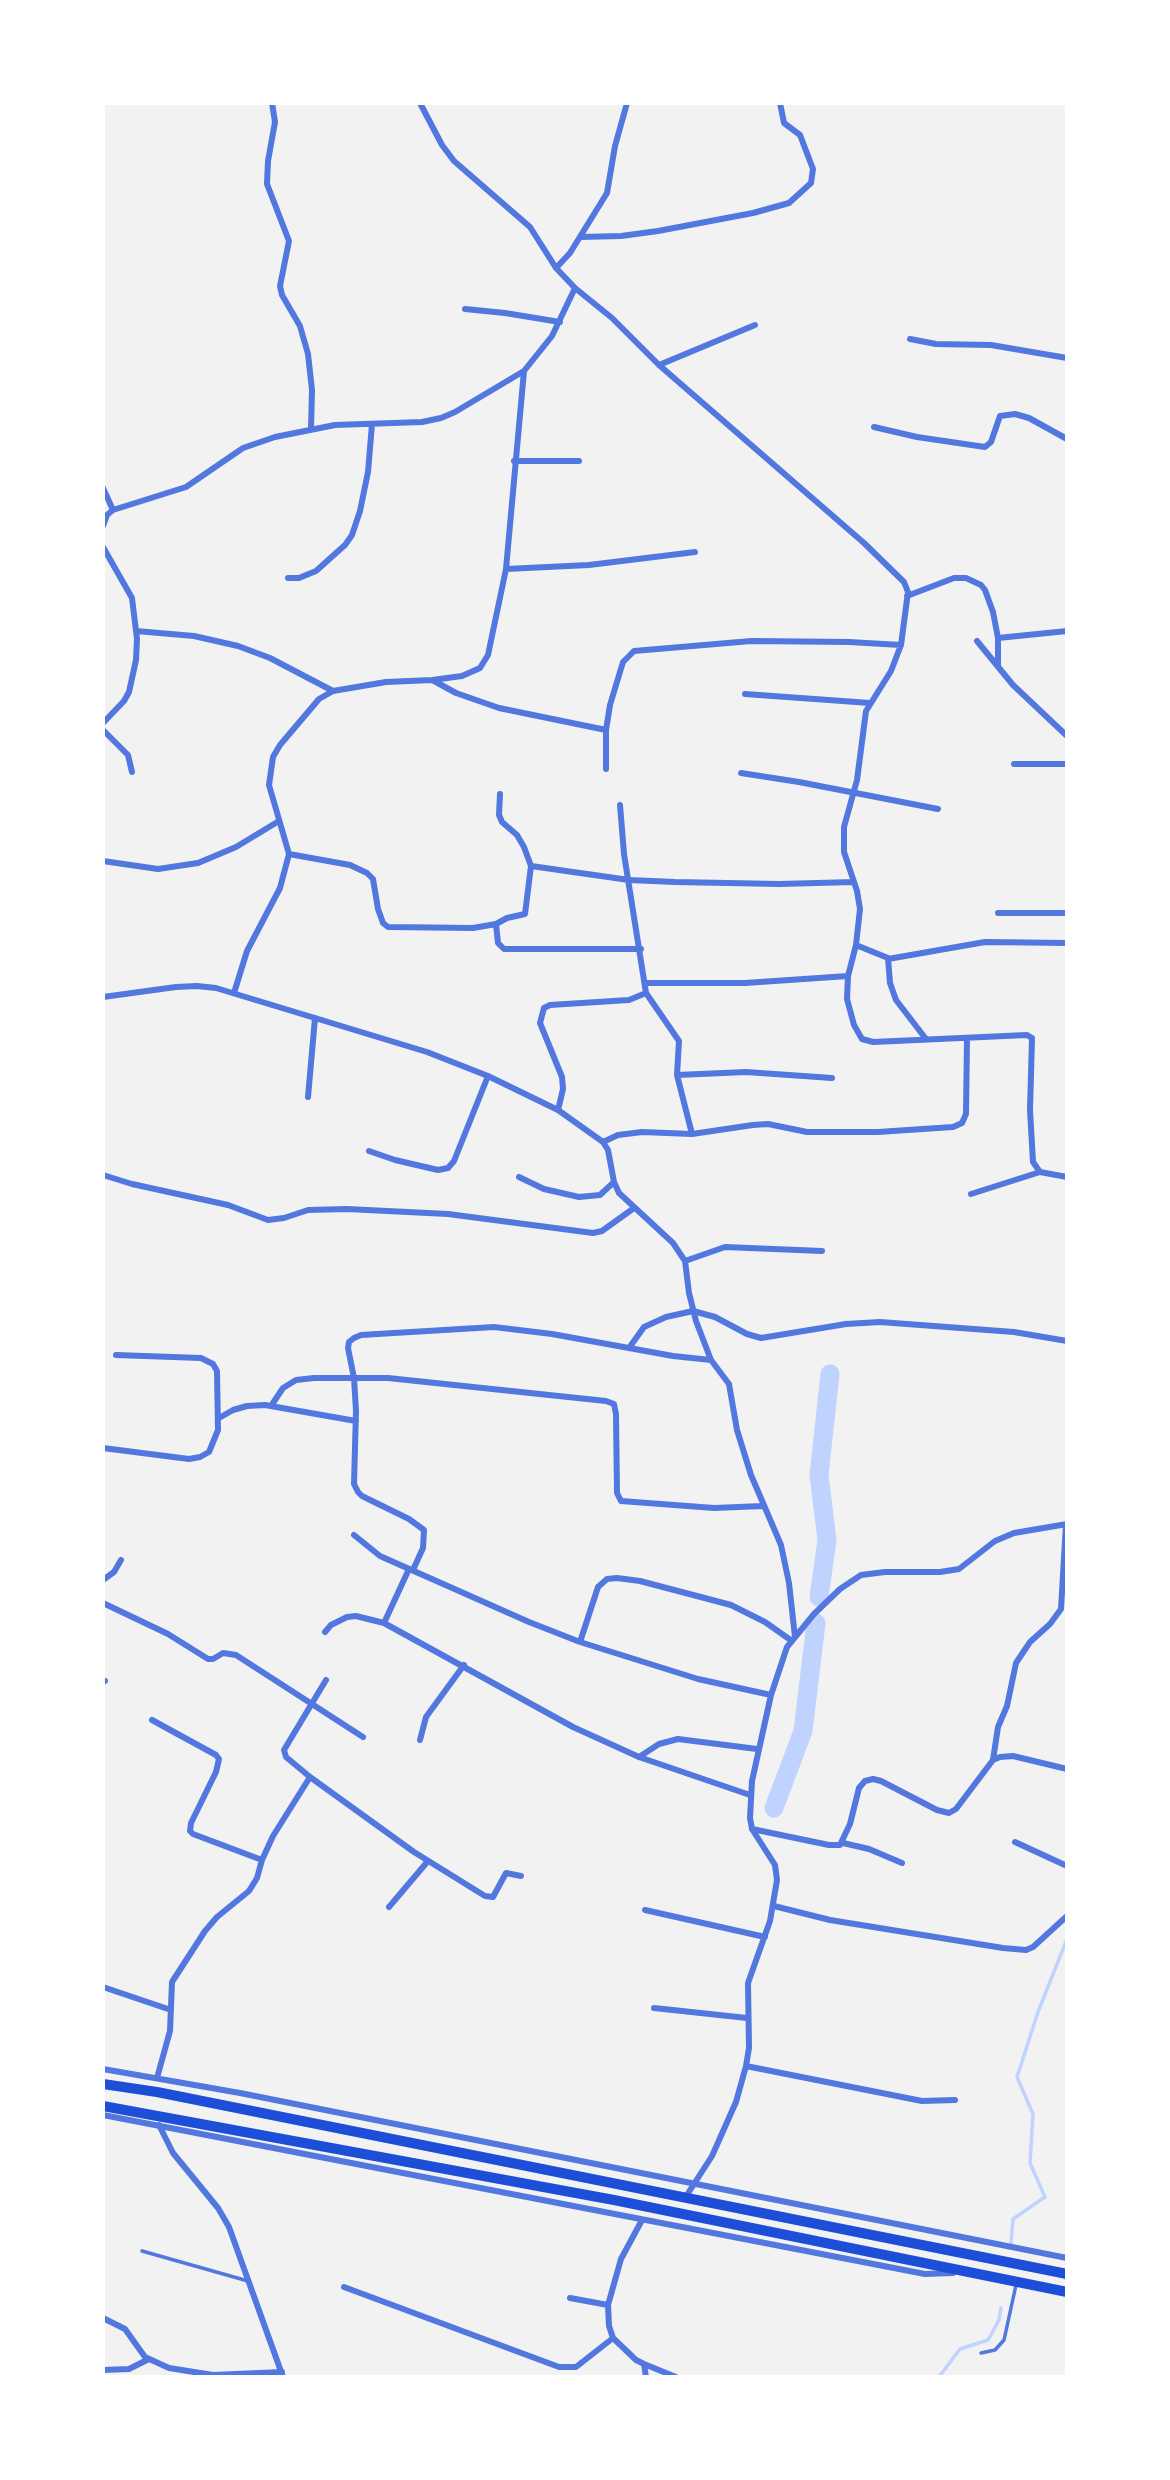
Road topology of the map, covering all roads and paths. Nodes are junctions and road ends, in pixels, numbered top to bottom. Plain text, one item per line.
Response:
1 (272, 103) edge
2 (420, 103) edge
3 (627, 103) edge
4 (780, 103) edge
5 (580, 237) junction
6 (556, 268) junction
7 (575, 288) junction
8 (465, 310) dead end
9 (559, 322) junction
10 (755, 325) dead end
11 (910, 339) dead end
12 (1067, 358) edge
13 (659, 365) junction
14 (524, 371) junction
15 (372, 424) junction
16 (874, 427) dead end
17 (311, 429) junction
18 (1067, 439) edge
19 (514, 461) junction
20 (579, 461) dead end
21 (103, 488) edge
22 (113, 510) junction
23 (105, 517) edge
24 (103, 526) edge
25 (103, 547) edge
26 (695, 552) dead end
27 (506, 569) junction
28 (288, 578) dead end
29 (907, 596) junction
30 (136, 631) junction
31 (1067, 631) edge
32 (998, 638) junction
33 (977, 641) dead end
34 (901, 645) junction
35 (998, 666) junction
36 (432, 680) junction
37 (333, 691) junction
38 (745, 694) dead end
39 (870, 703) junction
40 (103, 723) edge
41 (103, 730) edge
42 (606, 730) junction
43 (1067, 736) edge
44 (1014, 764) dead end
45 (1067, 764) edge
46 (606, 769) dead end
47 (132, 772) dead end
48 (741, 774) dead end
49 (500, 793) dead end
50 (853, 793) junction
51 (620, 805) dead end
52 (938, 809) dead end
53 (279, 821) junction
54 (289, 854) junction
55 (103, 861) edge
56 (530, 866) junction
57 (628, 880) junction
58 (854, 882) junction
59 (1067, 913) edge
60 (998, 914) dead end
61 (496, 924) junction
62 (1067, 943) edge
63 (856, 945) junction
64 (641, 949) junction
65 (888, 959) junction
66 (848, 976) junction
67 (645, 983) junction
68 (233, 993) junction
69 (646, 993) junction
70 (103, 997) edge
71 (315, 1018) junction
72 (926, 1039) junction
73 (967, 1039) junction
74 (677, 1074) junction
75 (488, 1076) junction
76 (832, 1078) dead end
77 (308, 1097) dead end
78 (558, 1111) junction
79 (692, 1134) junction
80 (603, 1142) junction
81 (369, 1151) dead end
82 (1040, 1172) junction
83 (103, 1175) edge
84 (519, 1177) dead end
85 (1067, 1177) edge
86 (614, 1182) junction
87 (971, 1194) dead end
88 (634, 1208) junction
89 (822, 1251) dead end
90 (685, 1261) junction
91 (693, 1311) junction
92 (1067, 1341) edge
93 (629, 1348) junction
94 (116, 1354) dead end
95 (711, 1360) junction
96 (354, 1378) junction
97 (271, 1406) junction
98 (219, 1418) junction
99 (356, 1421) junction
100 (103, 1448) edge
101 (763, 1506) junction
102 (1067, 1524) edge
103 (354, 1535) dead end
104 (121, 1560) dead end
105 (411, 1569) junction
106 (103, 1580) edge
107 (103, 1603) edge
108 (384, 1623) junction
109 (325, 1632) dead end
110 (793, 1639) junction
111 (580, 1642) junction
112 (464, 1665) junction
113 (326, 1680) dead end
114 (771, 1695) junction
115 (311, 1703) junction
116 (152, 1720) dead end
117 (363, 1737) dead end
118 (420, 1740) dead end
119 (757, 1749) junction
120 (639, 1757) junction
121 (993, 1760) junction
122 (1067, 1769) edge
123 (310, 1777) junction
124 (751, 1795) junction
125 (752, 1829) junction
126 (1015, 1842) dead end
127 (843, 1843) junction
128 (262, 1860) junction
129 (428, 1861) junction
130 (902, 1863) dead end
131 (1067, 1866) edge
132 (522, 1876) dead end
133 (774, 1906) junction
134 (390, 1907) dead end
135 (645, 1910) dead end
136 (1067, 1916) edge
137 (765, 1937) junction
138 (103, 1987) edge
139 (654, 2008) dead end
140 (171, 2010) junction
141 (747, 2018) junction
142 (746, 2066) junction
143 (103, 2069) edge
144 (157, 2078) junction
145 (103, 2084) edge
146 (955, 2100) dead end
147 (103, 2106) edge
148 (103, 2115) edge
149 (159, 2125) junction
150 (693, 2185) junction
151 (685, 2198) junction
152 (751, 2211) junction
153 (642, 2220) junction
154 (748, 2227) junction
155 (836, 2228) junction
156 (831, 2243) junction
157 (142, 2251) dead end
158 (1067, 2258) edge
159 (969, 2272) junction
160 (1067, 2274) edge
161 (250, 2281) junction
162 (1017, 2283) junction
163 (344, 2287) dead end
164 (1067, 2291) edge
165 (570, 2298) dead end
166 (608, 2305) junction
167 (103, 2318) edge
168 (613, 2338) junction
169 (981, 2353) dead end
170 (149, 2359) junction
171 (644, 2364) junction
172 (103, 2371) edge
173 (282, 2374) edge
174 (646, 2377) edge
175 (676, 2377) edge

1 - 17 street
2 - 6 street
3 - 5 street
4 - 5 street
5 - 6 street
6 - 7 street
7 - 9 street
7 - 13 street
8 - 9 street
9 - 14 street
10 - 13 street
11 - 12 street
13 - 29 street
14 - 15 street
14 - 19 street
15 - 17 street
15 - 28 street
16 - 18 street
17 - 22 street
19 - 20 street
19 - 27 street
21 - 22 street
22 - 23 street
23 - 24 street
25 - 30 street
26 - 27 street
27 - 36 street
29 - 32 street
29 - 34 street
30 - 37 street
30 - 40 street
31 - 32 street
32 - 35 street
33 - 35 street
34 - 39 street
34 - 42 street
35 - 43 street
36 - 37 street
36 - 42 street
37 - 53 street
38 - 39 street
39 - 50 street
41 - 47 street
42 - 46 street
44 - 45 street
48 - 50 street
49 - 56 street
50 - 52 street
50 - 58 street
51 - 57 street
53 - 54 street
53 - 55 street
54 - 61 street
54 - 68 street
56 - 57 street
56 - 61 street
57 - 58 street
57 - 64 street
58 - 63 street
59 - 60 street
61 - 64 street
62 - 65 street
63 - 65 street
63 - 66 street
64 - 67 street
65 - 72 street
66 - 67 street
66 - 72 street
67 - 69 street
68 - 70 street
68 - 71 street
69 - 74 street
69 - 78 street
71 - 75 street
71 - 77 street
72 - 73 street
73 - 79 street
73 - 82 street
74 - 76 street
74 - 79 street
75 - 78 street
75 - 81 street
78 - 80 street
79 - 80 street
80 - 86 street
82 - 85 street
82 - 87 street
83 - 88 street
84 - 86 street
86 - 88 street
88 - 90 street
89 - 90 street
90 - 91 street
91 - 92 street
91 - 93 street
91 - 95 street
93 - 95 street
93 - 96 street
94 - 98 street
95 - 101 street
96 - 97 street
96 - 99 street
96 - 101 street
97 - 98 street
97 - 99 street
98 - 100 street
99 - 105 street
101 - 110 street
102 - 110 street
102 - 121 street
103 - 105 street
104 - 106 street
105 - 108 street
105 - 111 street
107 - 115 street
108 - 109 street
108 - 112 street
110 - 111 street
110 - 114 street
111 - 114 street
112 - 118 street
112 - 120 street
113 - 115 street
114 - 119 street
115 - 117 street
115 - 123 street
116 - 128 street
119 - 120 street
119 - 124 street
120 - 124 street
121 - 122 street
121 - 127 street
123 - 128 street
123 - 129 street
124 - 125 street
125 - 127 street
125 - 133 street
126 - 131 street
127 - 130 street
128 - 140 street
129 - 132 street
129 - 134 street
133 - 136 street
133 - 137 street
135 - 137 street
137 - 141 street
138 - 140 street
139 - 141 street
140 - 144 street
141 - 142 street
142 - 146 street
142 - 150 street
143 - 144 street
144 - 150 street
145 - 151 highway
147 - 154 highway
148 - 149 street
149 - 153 street
149 - 161 street
150 - 151 street
150 - 158 street
151 - 152 highway
152 - 154 highway
152 - 155 highway
153 - 159 street
153 - 166 street
154 - 156 highway
155 - 156 highway
155 - 160 highway
156 - 159 highway
157 - 161 lane
159 - 162 highway
161 - 173 street
162 - 164 highway
162 - 169 lane
163 - 168 street
165 - 166 street
166 - 168 street
167 - 170 street
168 - 171 street
170 - 172 street
170 - 173 street
171 - 174 street
171 - 175 street

